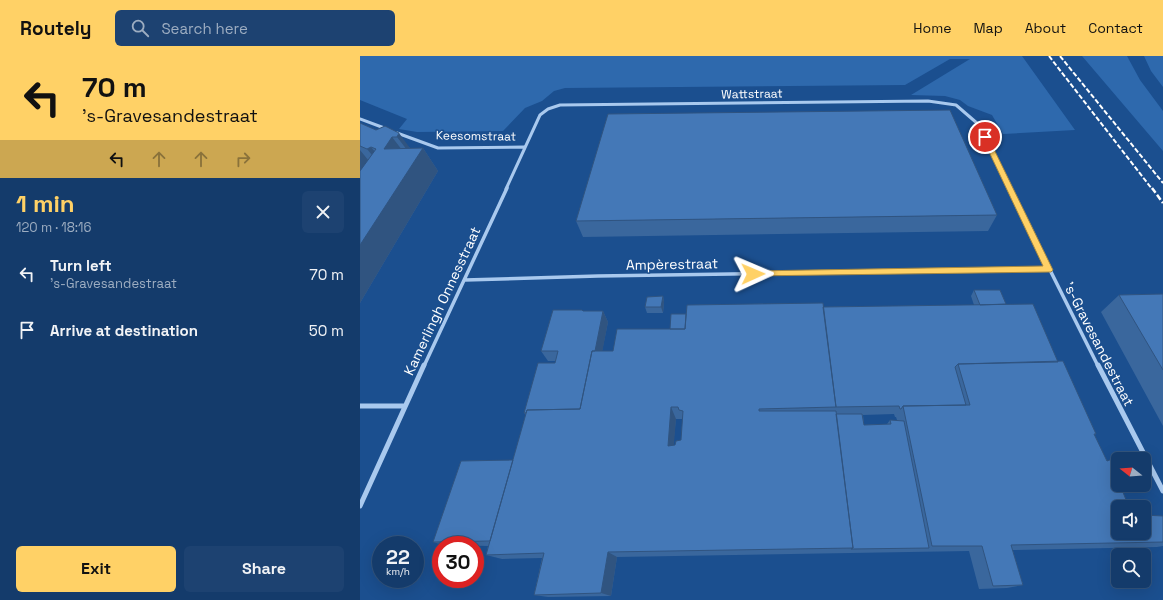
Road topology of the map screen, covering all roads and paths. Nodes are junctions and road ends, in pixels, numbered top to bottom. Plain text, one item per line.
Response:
1 (956, 105) joint
2 (548, 109) joint
3 (360, 119) edge
4 (524, 147) junction
5 (1048, 270) junction
6 (465, 280) junction
7 (360, 406) edge
8 (404, 406) junction
9 (1163, 491) edge
10 (360, 506) edge

1 - 2 street, Wattstraat
1 - 5 street, 's-Gravesandestraat
2 - 4 street, Kamerlingh Onnesstraat
3 - 4 street, Keesomstraat
4 - 6 street, Kamerlingh Onnesstraat
5 - 6 street, Ampèrestraat
5 - 9 street, 's-Gravesandestraat
6 - 8 street, Kamerlingh Onnesstraat
7 - 8 street
8 - 10 street, Kamerlingh Onnesstraat

